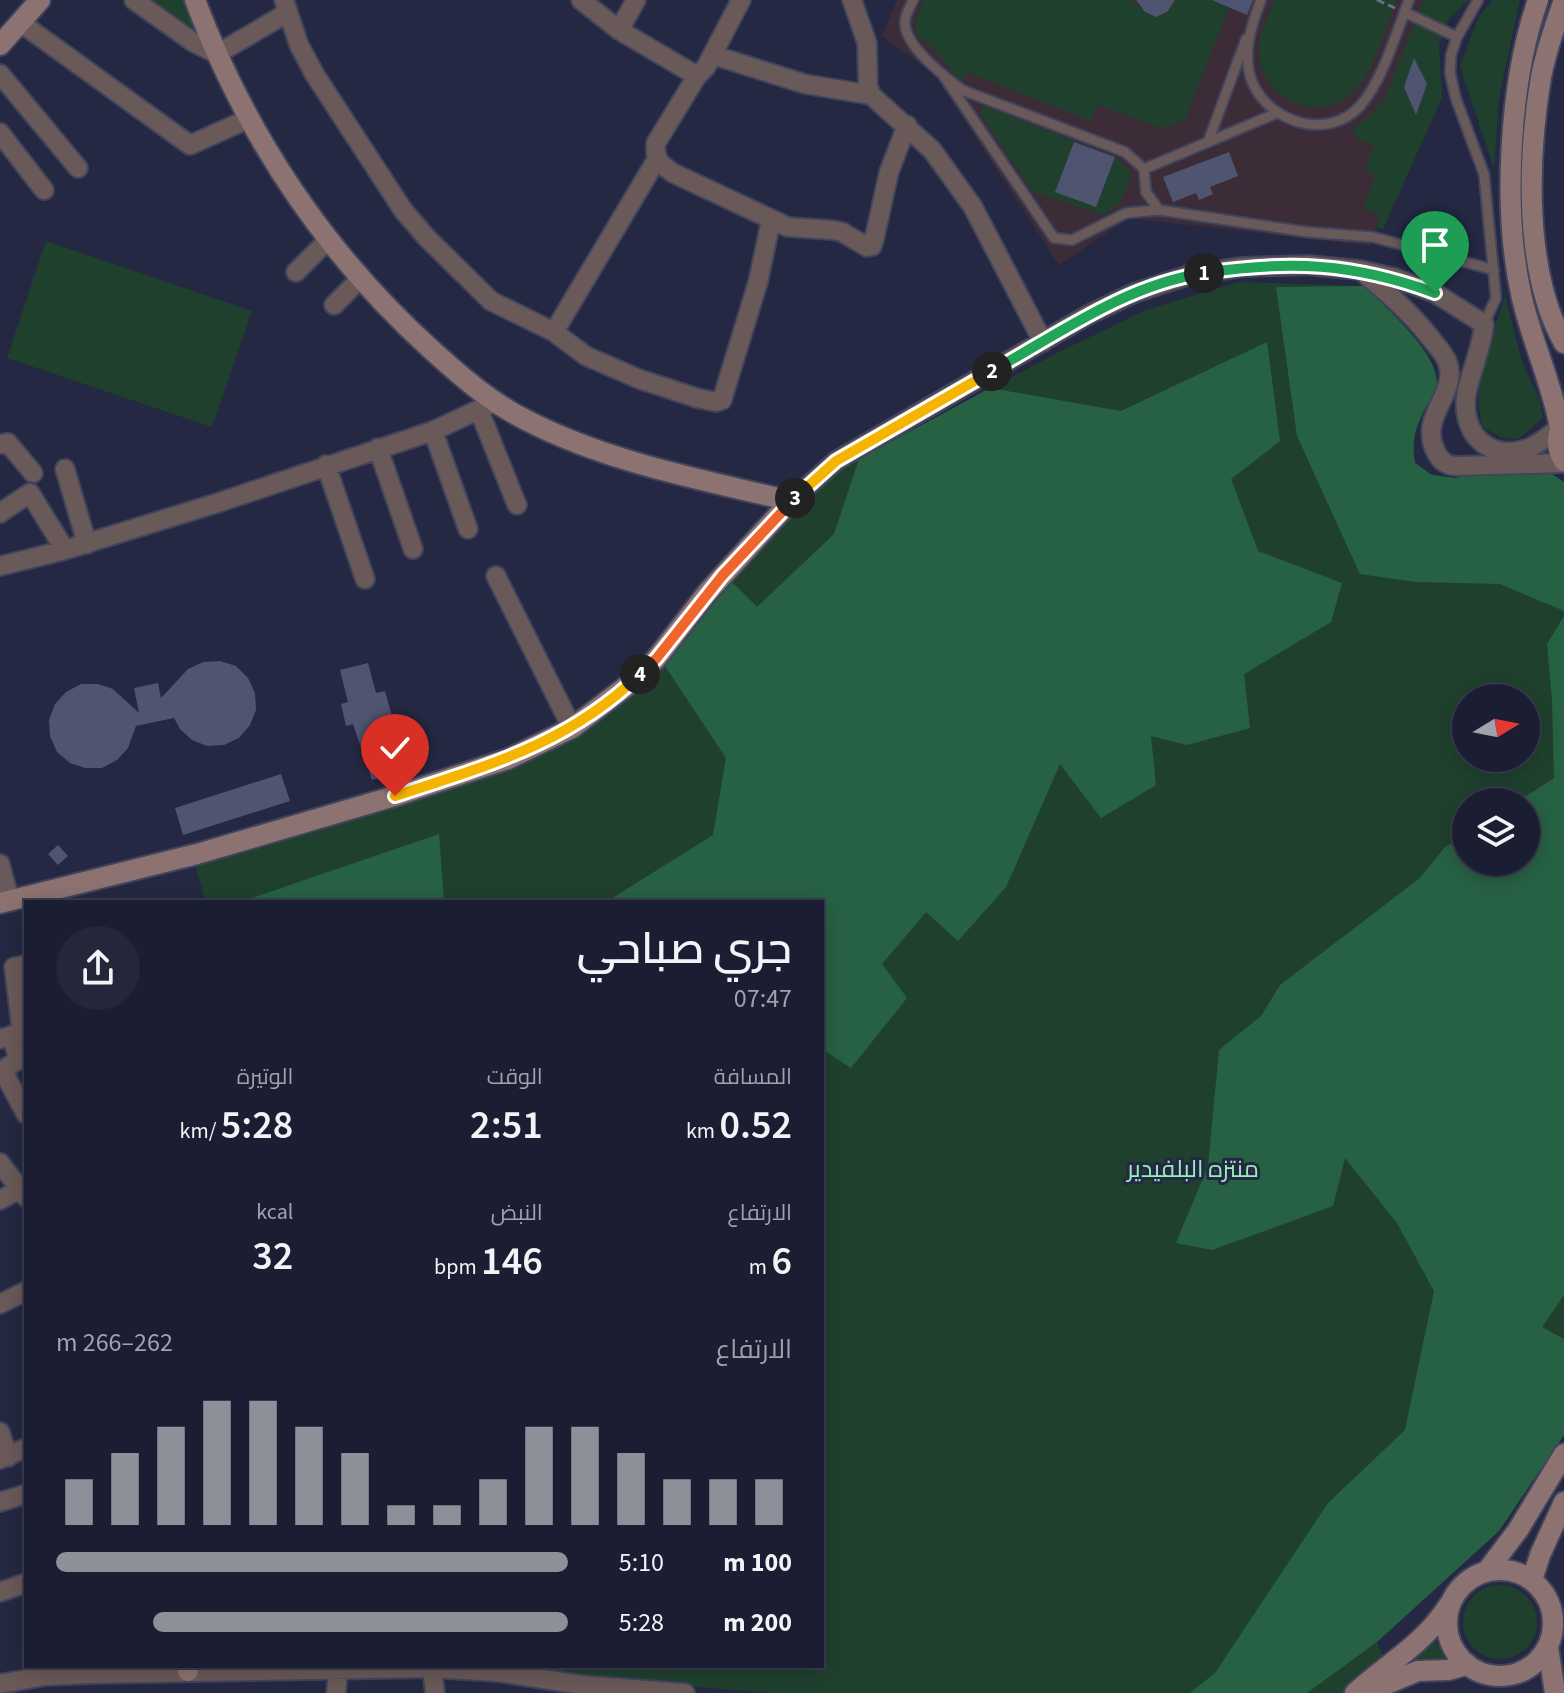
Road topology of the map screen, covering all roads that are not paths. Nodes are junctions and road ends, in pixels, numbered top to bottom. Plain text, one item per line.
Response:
1 (40, 0) edge
2 (134, 0) edge
3 (195, 0) edge
4 (581, 0) edge
5 (636, 0) edge
6 (741, 0) edge
7 (852, 0) edge
8 (913, 0) edge
9 (1261, 0) edge
10 (1409, 0) edge
11 (1478, 0) edge
12 (1538, 0) edge
13 (1564, 0) edge
14 (286, 6) edge
15 (1404, 12) junction
16 (1250, 28) junction
17 (619, 30) junction
18 (8, 33) edge
19 (1457, 37) junction
20 (217, 54) junction
21 (713, 55) junction
22 (0, 74) edge
23 (943, 75) junction
24 (697, 76) junction
25 (871, 95) junction
26 (1277, 113) junction
27 (248, 119) junction
28 (907, 125) junction
29 (0, 133) edge
30 (1208, 142) junction
31 (657, 159) junction
32 (78, 168) dead end
33 (1144, 169) junction
34 (44, 190) dead end
35 (1159, 210) junction
36 (771, 220) junction
37 (328, 240) junction
38 (1360, 270) junction
39 (1494, 270) junction
40 (296, 272) dead end
41 (360, 279) junction
42 (334, 305) dead end
43 (1484, 324) junction
44 (554, 332) junction
45 (1043, 342) junction
46 (1564, 343) edge
47 (486, 406) junction
48 (1562, 425) edge
49 (433, 431) junction
50 (0, 444) edge
51 (378, 448) junction
52 (1564, 462) edge
53 (326, 465) junction
54 (65, 469) dead end
55 (33, 473) dead end
56 (791, 501) junction
57 (517, 505) dead end
58 (0, 513) edge
59 (468, 529) dead end
60 (87, 544) junction
61 (413, 549) dead end
62 (65, 550) junction
63 (0, 566) edge
64 (496, 576) dead end
65 (365, 579) dead end
66 (572, 728) junction
67 (0, 864) edge
68 (81, 881) junction
69 (85, 900) edge
70 (5, 902) edge
71 (24, 965) edge
72 (6, 1037) edge
73 (1, 1071) edge
74 (24, 1111) edge
75 (0, 1163) edge
76 (22, 1194) edge
77 (0, 1200) edge
78 (24, 1292) edge
79 (0, 1304) edge
80 (0, 1432) edge
81 (24, 1449) edge
82 (1564, 1454) edge
83 (4, 1458) edge
84 (24, 1495) edge
85 (0, 1502) edge
86 (1564, 1502) edge
87 (1487, 1571) junction
88 (1535, 1582) junction
89 (24, 1584) edge
90 (0, 1592) edge
91 (1564, 1602) edge
92 (1449, 1605) junction
93 (1554, 1644) edge
94 (1466, 1665) junction
95 (188, 1668) edge
96 (432, 1668) junction
97 (127, 1671) edge
98 (338, 1672) junction
99 (0, 1684) edge
100 (1514, 1684) edge
101 (633, 1691) edge
102 (134, 1693) edge
103 (336, 1693) edge
104 (435, 1693) edge
105 (675, 1693) edge
106 (1355, 1693) edge
107 (1366, 1693) edge
108 (1555, 1693) edge

1 - 18 street
2 - 20 street
3 - 20 street
4 - 17 street
5 - 17 street
6 - 21 street
7 - 25 street
8 - 23 lane
9 - 16 lane
10 - 15 lane
11 - 19 lane
12 - 48 street
13 - 46 street
14 - 20 street
14 - 44 street
15 - 19 lane
15 - 26 lane
16 - 26 lane
16 - 30 lane
17 - 24 street
18 - 27 street
19 - 39 lane
20 - 27 street
21 - 24 street
21 - 25 street
22 - 32 street
23 - 33 lane
23 - 35 lane
24 - 31 street
25 - 28 street
26 - 30 lane
27 - 37 street
28 - 36 street
28 - 45 street
29 - 34 street
30 - 33 lane
31 - 36 street
31 - 44 street
33 - 35 lane
35 - 39 lane
36 - 44 street
37 - 40 street
37 - 41 street
38 - 43 street
38 - 45 street
38 - 52 street
39 - 43 lane
41 - 42 street
41 - 47 street
43 - 48 street
45 - 56 street
47 - 49 street
47 - 56 street
47 - 57 street
48 - 52 street
49 - 51 street
49 - 59 street
50 - 55 street
51 - 53 street
51 - 61 street
53 - 60 street
53 - 65 street
54 - 60 street
56 - 66 street
58 - 62 street
60 - 62 street
62 - 63 street
64 - 66 street
66 - 68 street
67 - 70 street
68 - 69 street
68 - 70 street
71 - 72 street
72 - 73 street
73 - 74 street
75 - 76 street
76 - 77 street
78 - 79 street
80 - 83 street
81 - 83 street
82 - 87 street
84 - 85 street
86 - 88 street
87 - 88 street
87 - 92 street
88 - 91 street
88 - 93 street
89 - 90 street
92 - 94 street
92 - 106 street
93 - 100 street
93 - 108 street
94 - 100 street
94 - 107 street
95 - 97 street
95 - 98 street
96 - 98 street
96 - 101 street
96 - 104 street
97 - 99 street
97 - 102 street
98 - 103 street
101 - 105 street

